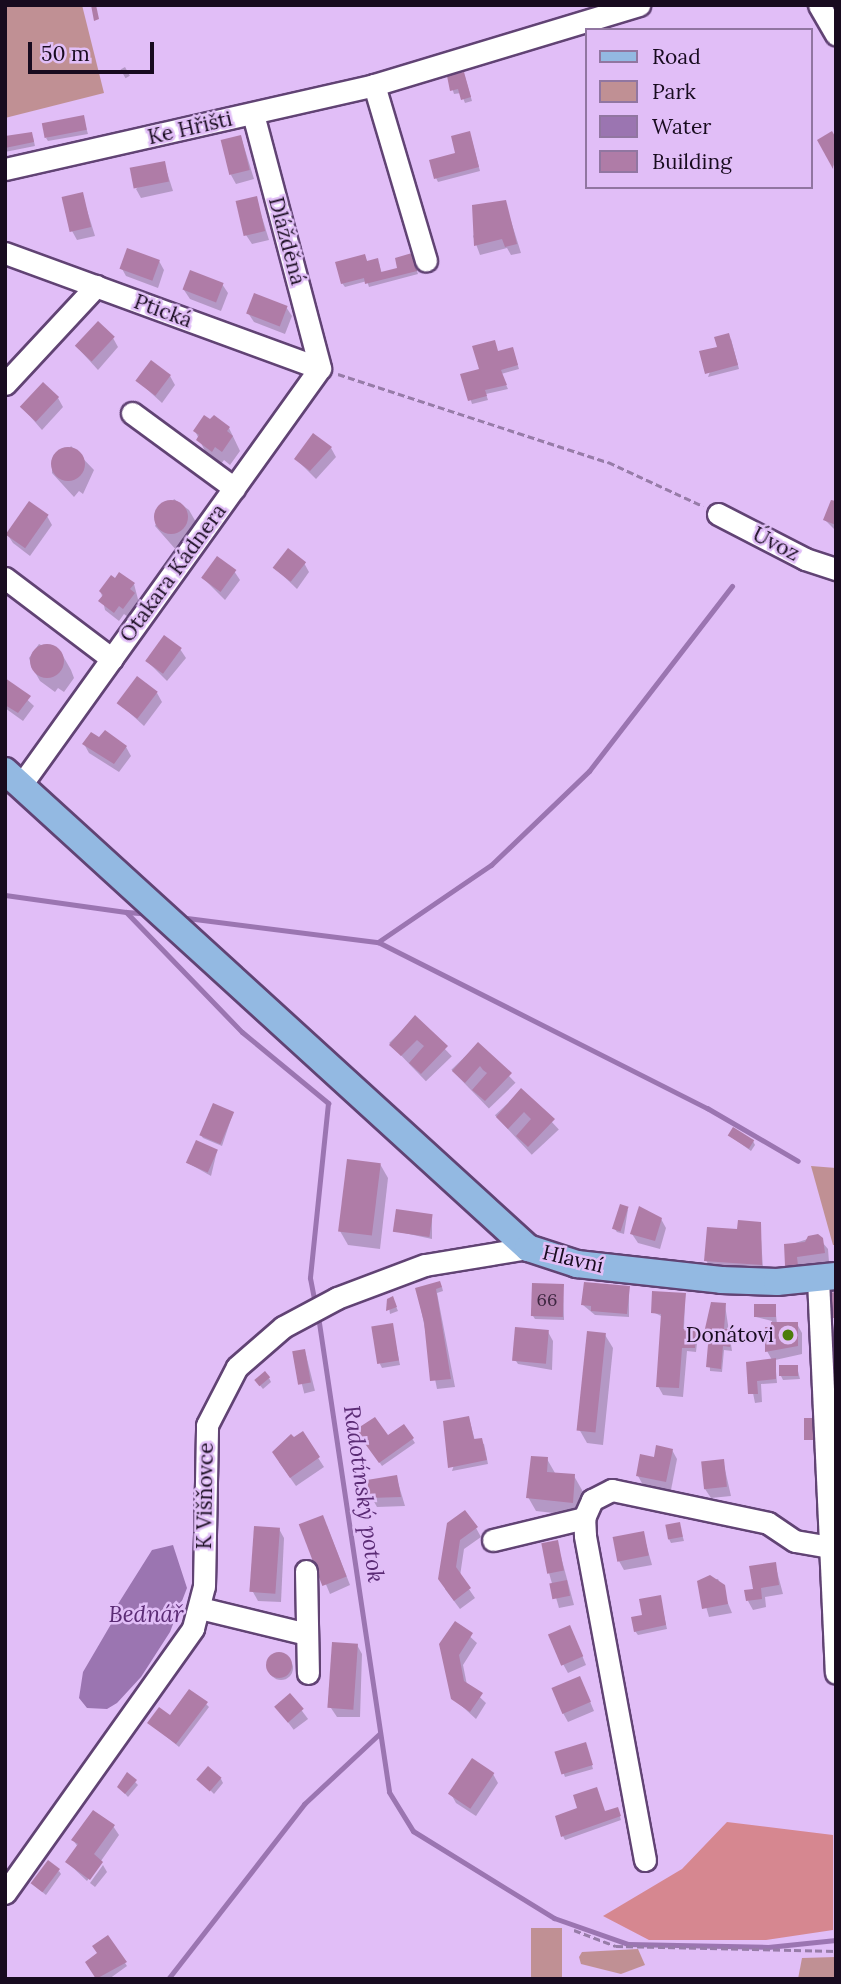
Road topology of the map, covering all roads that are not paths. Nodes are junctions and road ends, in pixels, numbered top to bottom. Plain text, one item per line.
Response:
1 (639, 5) edge
2 (819, 5) edge
3 (836, 35) edge
4 (374, 85) junction
5 (253, 114) junction
6 (5, 169) edge
7 (5, 253) edge
8 (426, 260) dead end
9 (96, 286) junction
10 (320, 368) junction
11 (5, 384) edge
12 (132, 413) dead end
13 (234, 488) junction
14 (718, 514) road end
15 (836, 569) edge
16 (5, 578) edge
17 (112, 659) junction
18 (13, 778) edge
19 (528, 1248) junction
20 (827, 1278) edge
21 (584, 1518) junction
22 (493, 1540) dead end
23 (832, 1548) edge
24 (306, 1571) dead end
25 (200, 1608) junction
26 (307, 1634) junction
27 (308, 1673) dead end
28 (836, 1673) edge
29 (645, 1860) dead end
30 (5, 1893) edge

1 - 4 street, Ke Hřišti
2 - 3 street
4 - 5 street, Ke Hřišti
4 - 8 street
5 - 6 street, Ke Hřišti
5 - 10 street, Dlážděná
7 - 9 street, Ptická
9 - 10 street, Ptická
9 - 11 street
10 - 13 street, Otakara Kádnera
12 - 13 street, Otakara Kádnera
13 - 17 street, Otakara Kádnera
14 - 15 street, Úvoz
16 - 17 street, Otakara Kádnera
17 - 18 street, Otakara Kádnera
18 - 19 main road, Hlavní
19 - 20 main road, Hlavní
19 - 25 street, K Višňovce
20 - 23 street
21 - 22 street
21 - 23 street
21 - 29 street
23 - 28 street
24 - 26 street
25 - 26 street
25 - 30 street, K Višňovce
26 - 27 street

